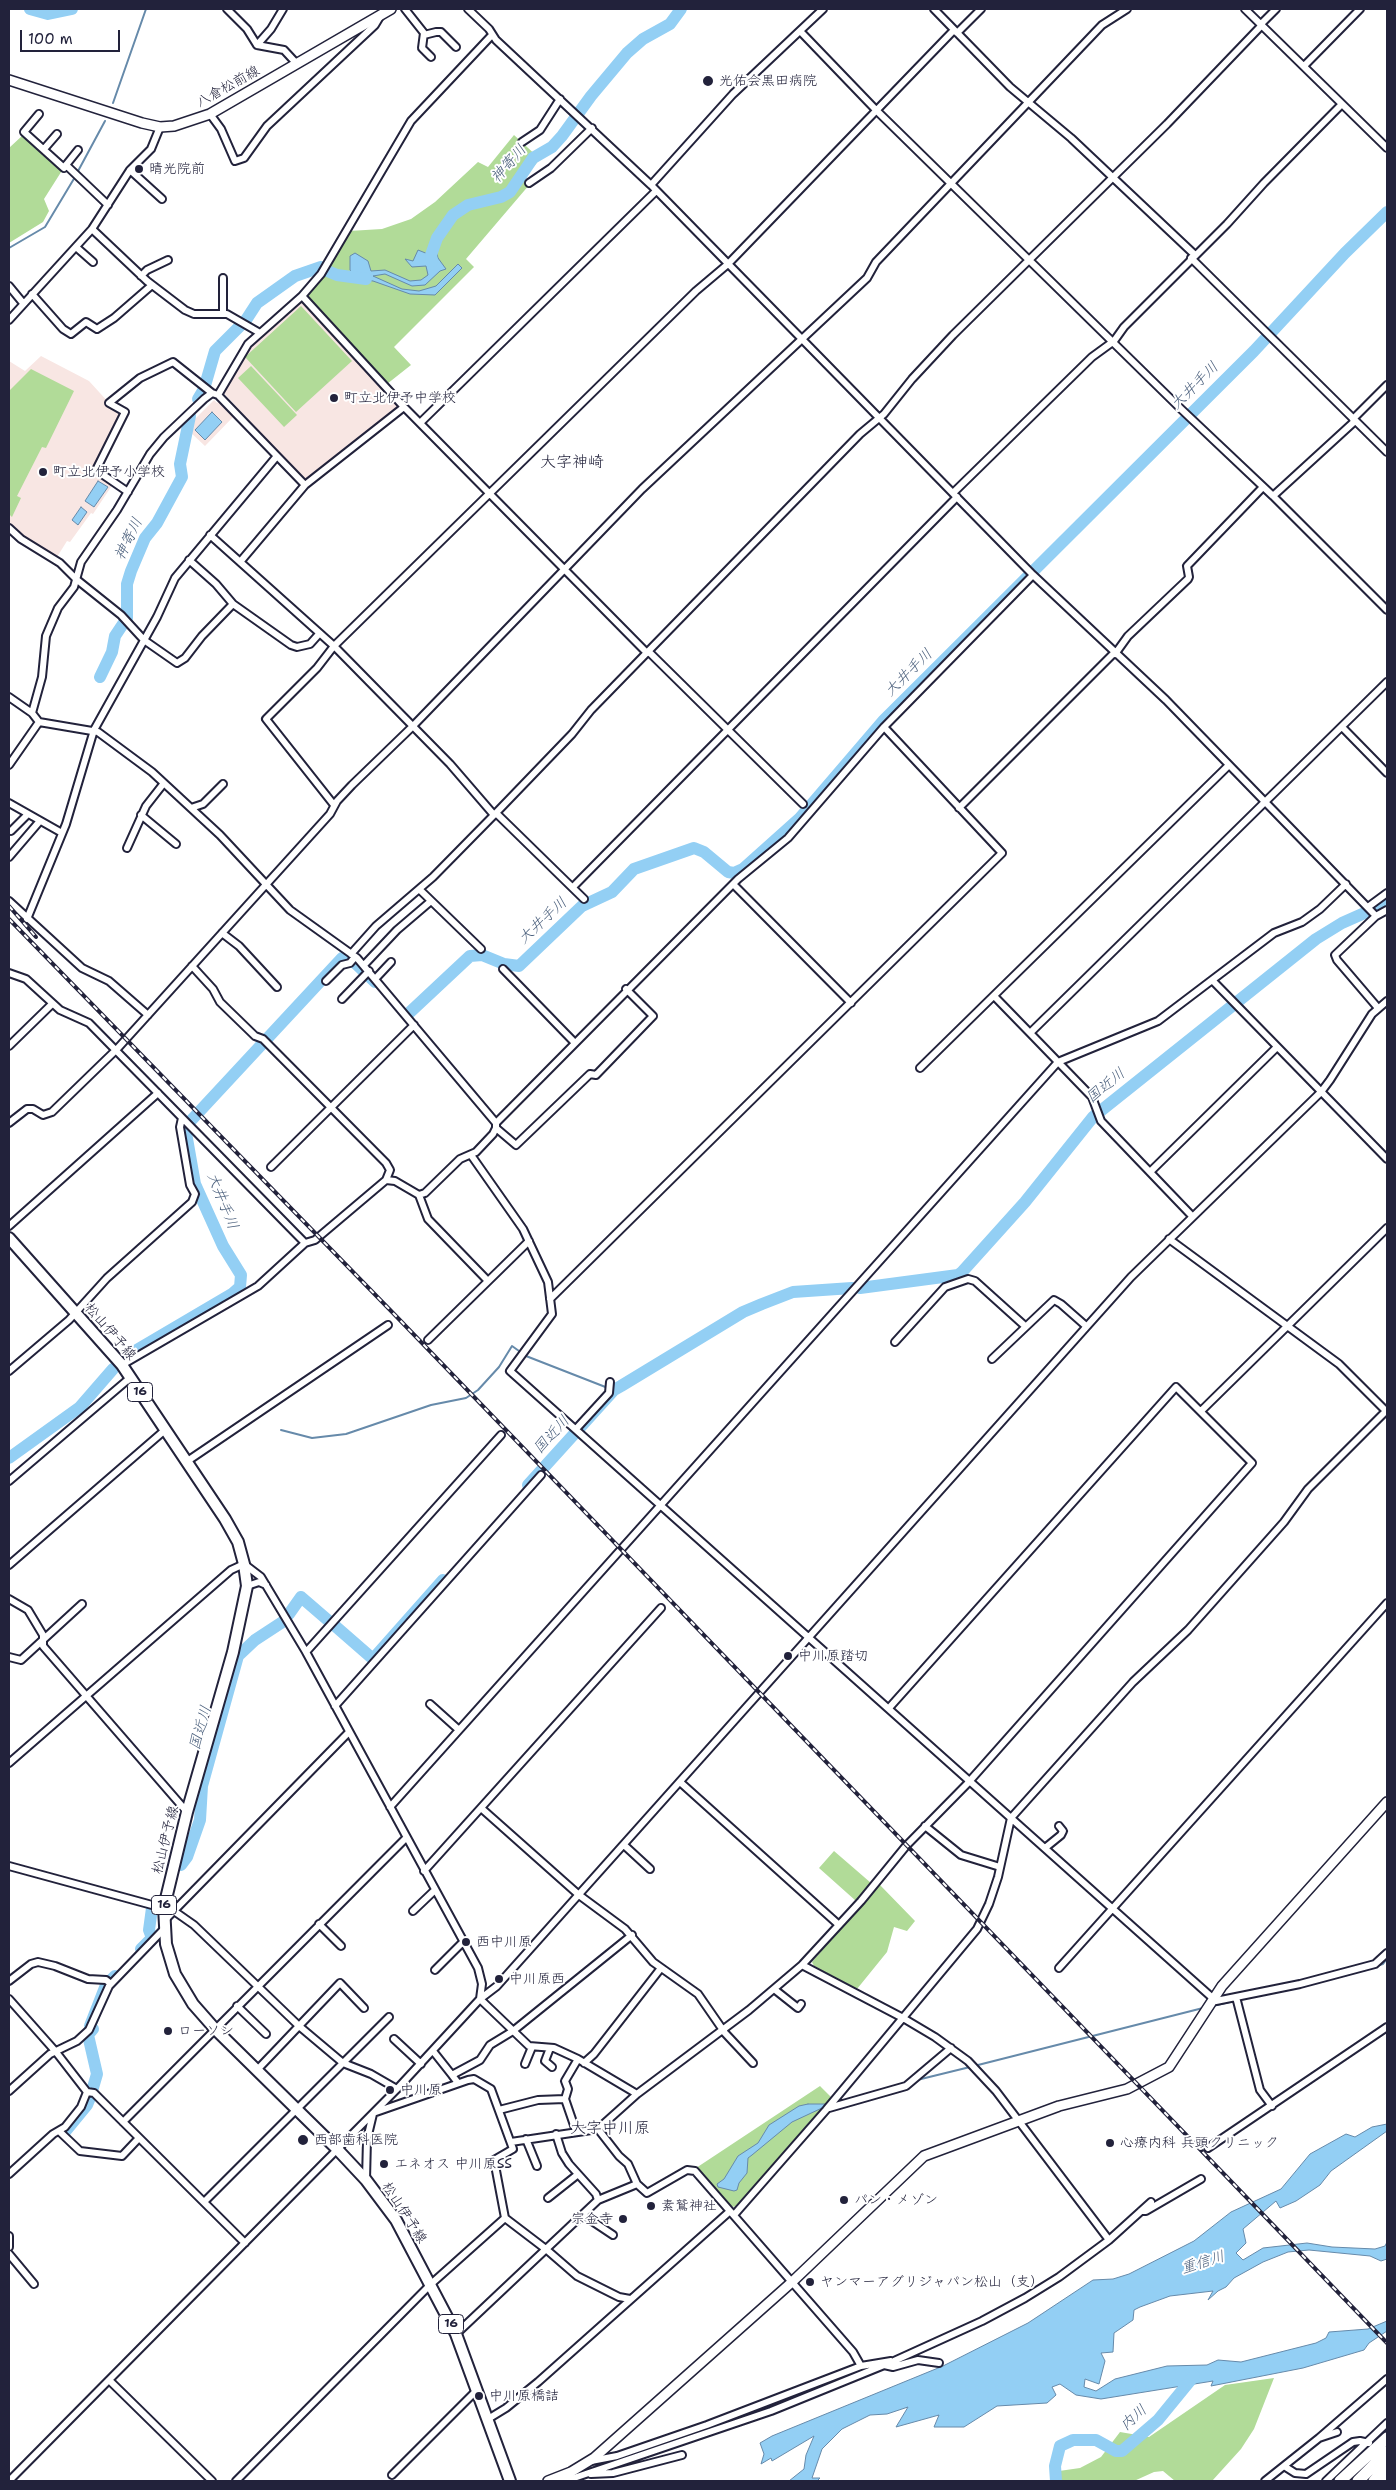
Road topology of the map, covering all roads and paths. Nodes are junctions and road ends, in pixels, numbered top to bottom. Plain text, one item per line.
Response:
1 (226, 9) edge
2 (283, 9) edge
3 (390, 9) edge
4 (405, 9) edge
5 (468, 9) edge
6 (823, 9) edge
7 (934, 9) edge
8 (981, 9) edge
9 (1128, 9) edge
10 (1245, 9) edge
11 (1276, 9) edge
12 (1360, 9) edge
13 (382, 14) junction
14 (1261, 25) junction
15 (800, 31) junction
16 (956, 31) junction
17 (424, 35) junction
18 (492, 35) junction
19 (257, 45) junction
20 (456, 47) dead end
21 (431, 57) dead end
22 (297, 64) junction
23 (1304, 66) junction
24 (9, 80) edge
25 (560, 99) junction
26 (1028, 103) junction
27 (1342, 104) junction
28 (876, 110) junction
29 (39, 114) dead end
30 (210, 114) junction
31 (160, 127) junction
32 (592, 128) junction
33 (57, 134) dead end
34 (522, 142) dead end
35 (1386, 143) edge
36 (44, 150) junction
37 (78, 150) dead end
38 (66, 165) junction
39 (130, 170) junction
40 (1112, 177) junction
41 (529, 183) dead end
42 (951, 183) junction
43 (653, 188) junction
44 (162, 198) dead end
45 (108, 205) junction
46 (92, 229) junction
47 (76, 247) junction
48 (1193, 257) junction
49 (168, 260) dead end
50 (1029, 261) junction
51 (93, 262) dead end
52 (728, 264) junction
53 (141, 276) junction
54 (223, 278) dead end
55 (152, 285) junction
56 (9, 286) edge
57 (32, 294) junction
58 (302, 296) junction
59 (23, 303) junction
60 (223, 314) junction
61 (9, 320) edge
62 (260, 333) junction
63 (802, 339) junction
64 (1114, 341) junction
65 (1387, 385) edge
66 (215, 394) junction
67 (404, 407) junction
68 (879, 417) junction
69 (1354, 420) junction
70 (421, 422) junction
71 (1387, 452) edge
72 (277, 456) junction
73 (305, 485) junction
74 (1263, 487) junction
75 (128, 492) junction
76 (489, 494) junction
77 (955, 495) junction
78 (1273, 496) junction
79 (9, 528) edge
80 (210, 535) junction
81 (189, 560) junction
82 (240, 562) junction
83 (564, 571) junction
84 (1033, 576) junction
85 (76, 579) junction
86 (233, 604) junction
87 (1387, 610) edge
88 (319, 634) junction
89 (144, 640) junction
90 (334, 646) junction
91 (648, 653) junction
92 (1114, 653) junction
93 (1387, 682) edge
94 (9, 698) edge
95 (32, 713) junction
96 (39, 722) junction
97 (1342, 726) junction
98 (412, 727) junction
99 (884, 727) junction
100 (728, 729) junction
101 (94, 730) junction
102 (9, 764) edge
103 (1229, 765) junction
104 (1387, 773) edge
105 (164, 783) junction
106 (223, 784) dead end
107 (1266, 802) junction
108 (9, 803) edge
109 (804, 804) dead end
110 (334, 805) junction
111 (191, 808) junction
112 (960, 808) junction
113 (495, 814) junction
114 (27, 815) junction
115 (141, 815) junction
116 (39, 822) junction
117 (11, 831) dead end
118 (62, 833) junction
119 (176, 844) dead end
120 (128, 848) dead end
121 (9, 857) edge
122 (264, 884) junction
123 (1346, 884) junction
124 (734, 885) junction
125 (573, 887) junction
126 (419, 890) junction
127 (1387, 893) edge
128 (584, 898) dead end
129 (9, 901) edge
130 (431, 901) junction
131 (1387, 910) edge
132 (1372, 911) junction
133 (27, 919) junction
134 (222, 933) junction
135 (481, 950) dead end
136 (353, 958) junction
137 (391, 962) dead end
138 (364, 965) junction
139 (192, 966) junction
140 (503, 969) dead end
141 (368, 972) junction
142 (9, 973) edge
143 (376, 978) junction
144 (326, 981) dead end
145 (1213, 981) junction
146 (277, 988) dead end
147 (626, 990) junction
148 (994, 996) junction
149 (342, 999) dead end
150 (1387, 1000) edge
151 (850, 1003) junction
152 (52, 1004) junction
153 (1378, 1008) junction
154 (148, 1015) junction
155 (414, 1025) junction
156 (1030, 1033) junction
157 (575, 1043) junction
158 (9, 1046) edge
159 (1277, 1047) junction
160 (117, 1049) junction
161 (1058, 1062) junction
162 (920, 1068) dead end
163 (1321, 1092) junction
164 (158, 1093) junction
165 (331, 1107) junction
166 (186, 1121) junction
167 (9, 1123) edge
168 (496, 1125) junction
169 (471, 1155) junction
170 (1387, 1159) edge
171 (271, 1167) dead end
172 (1150, 1172) junction
173 (386, 1180) junction
174 (419, 1195) junction
175 (1192, 1216) junction
176 (9, 1226) edge
177 (1387, 1228) edge
178 (9, 1238) edge
179 (1168, 1239) junction
180 (529, 1241) junction
181 (305, 1243) junction
182 (488, 1281) junction
183 (550, 1299) junction
184 (75, 1312) junction
185 (388, 1325) dead end
186 (1025, 1326) junction
187 (1086, 1326) junction
188 (1287, 1326) junction
189 (428, 1340) dead end
190 (894, 1342) dead end
191 (992, 1358) dead end
192 (122, 1365) junction
193 (9, 1371) edge
194 (131, 1377) junction
195 (610, 1382) dead end
196 (1201, 1411) junction
197 (1387, 1411) edge
198 (576, 1429) junction
199 (165, 1430) junction
200 (502, 1435) dead end
201 (186, 1462) junction
202 (541, 1475) dead end
203 (9, 1481) edge
204 (661, 1506) junction
205 (244, 1564) junction
206 (9, 1565) edge
207 (266, 1585) junction
208 (247, 1586) junction
209 (10, 1601) edge
210 (82, 1604) dead end
211 (1387, 1604) edge
212 (661, 1608) dead end
213 (808, 1637) junction
214 (43, 1638) junction
215 (306, 1652) junction
216 (9, 1658) edge
217 (87, 1696) junction
218 (430, 1704) dead end
219 (335, 1706) junction
220 (889, 1708) junction
221 (459, 1730) junction
222 (349, 1732) junction
223 (9, 1763) edge
224 (969, 1780) junction
225 (680, 1782) junction
226 (1387, 1802) edge
227 (390, 1807) junction
228 (481, 1808) junction
229 (187, 1812) junction
230 (1012, 1818) junction
231 (925, 1826) junction
232 (1059, 1826) dead end
233 (406, 1838) junction
234 (624, 1845) junction
235 (1045, 1848) junction
236 (9, 1866) edge
237 (1000, 1867) junction
238 (650, 1869) dead end
239 (424, 1871) junction
240 (435, 1890) junction
241 (579, 1895) junction
242 (164, 1907) junction
243 (1114, 1909) junction
244 (174, 1910) junction
245 (413, 1911) dead end
246 (319, 1924) junction
247 (839, 1925) junction
248 (163, 1926) junction
249 (632, 1935) junction
250 (463, 1942) junction
251 (341, 1946) dead end
252 (1387, 1953) edge
253 (802, 1965) junction
254 (661, 1968) junction
255 (1059, 1968) dead end
256 (435, 1970) dead end
257 (9, 1981) edge
258 (110, 1983) junction
259 (259, 1986) junction
260 (774, 1989) junction
261 (1236, 1997) junction
262 (1212, 1998) junction
263 (9, 1999) edge
264 (480, 1999) junction
265 (801, 2004) dead end
266 (238, 2006) junction
267 (364, 2008) dead end
268 (389, 2017) dead end
269 (903, 2018) junction
270 (299, 2026) junction
271 (1387, 2027) edge
272 (215, 2029) junction
273 (722, 2029) junction
274 (513, 2031) junction
275 (266, 2034) dead end
276 (394, 2039) dead end
277 (532, 2047) junction
278 (550, 2048) junction
279 (951, 2048) junction
280 (56, 2052) junction
281 (433, 2052) junction
282 (580, 2061) junction
283 (343, 2063) junction
284 (753, 2063) dead end
285 (421, 2064) junction
286 (526, 2064) dead end
287 (552, 2067) dead end
288 (257, 2070) junction
289 (452, 2075) junction
290 (458, 2083) junction
291 (397, 2089) junction
292 (9, 2091) edge
293 (87, 2092) junction
294 (637, 2094) junction
295 (565, 2099) junction
296 (1272, 2106) junction
297 (828, 2108) junction
298 (296, 2109) junction
299 (499, 2110) junction
300 (374, 2113) junction
301 (1018, 2120) junction
302 (123, 2122) junction
303 (598, 2129) junction
304 (59, 2131) junction
305 (576, 2131) junction
306 (556, 2134) junction
307 (139, 2138) junction
308 (526, 2139) junction
309 (511, 2142) junction
310 (1208, 2148) dead end
311 (338, 2149) junction
312 (537, 2166) dead end
313 (9, 2174) edge
314 (577, 2175) junction
315 (1201, 2179) dead end
316 (366, 2180) junction
317 (637, 2184) junction
318 (548, 2198) dead end
319 (598, 2200) junction
320 (204, 2202) junction
321 (1151, 2202) dead end
322 (1141, 2211) junction
323 (731, 2213) junction
324 (583, 2215) junction
325 (505, 2218) junction
326 (613, 2235) dead end
327 (9, 2236) edge
328 (1109, 2240) junction
329 (245, 2243) junction
330 (9, 2247) edge
331 (548, 2250) junction
332 (9, 2254) edge
333 (792, 2282) junction
334 (34, 2284) dead end
335 (431, 2284) junction
336 (630, 2299) junction
337 (456, 2334) junction
338 (894, 2361) junction
339 (939, 2363) dead end
340 (884, 2365) junction
341 (861, 2366) junction
342 (1387, 2379) edge
343 (109, 2380) junction
344 (477, 2390) junction
345 (488, 2420) junction
346 (1387, 2423) edge
347 (1337, 2432) dead end
348 (1319, 2438) junction
349 (1387, 2439) edge
350 (1368, 2443) junction
351 (1387, 2452) edge
352 (682, 2455) dead end
353 (588, 2462) junction
354 (1284, 2466) junction
355 (1387, 2466) edge
356 (589, 2473) junction
357 (392, 2475) dead end
358 (1387, 2476) edge
359 (552, 2480) edge
360 (9, 2481) edge
361 (212, 2481) edge
362 (236, 2481) edge
363 (510, 2481) edge
364 (1265, 2481) edge
365 (1326, 2481) edge
366 (1340, 2481) edge
367 (1346, 2481) edge
368 (1358, 2481) edge
369 (1374, 2481) edge
370 (1382, 2481) edge

1 - 19 street
2 - 19 street
3 - 13 street, 八倉松前線
4 - 17 street
5 - 18 street
6 - 15 street
7 - 16 street
8 - 16 street
9 - 26 street
10 - 14 street
11 - 14 street
12 - 23 street
13 - 22 street, 八倉松前線
13 - 30 street
14 - 23 street
14 - 40 street
15 - 28 street
15 - 43 street
16 - 26 street
16 - 28 street
17 - 20 street
17 - 21 street
18 - 25 street
18 - 58 street
19 - 22 street
22 - 30 street, 八倉松前線
23 - 27 street
24 - 31 street, 八倉松前線
25 - 32 street
25 - 34 street
26 - 40 street
26 - 42 street
27 - 35 street
27 - 48 street
28 - 42 street
28 - 52 street
29 - 36 street
30 - 31 street, 八倉松前線
31 - 39 street
32 - 41 street
32 - 43 street
33 - 36 street
36 - 38 street
37 - 38 street
38 - 45 street
39 - 44 street
39 - 45 street
40 - 48 street
40 - 50 street
42 - 50 street
42 - 63 street
43 - 52 street
43 - 70 street
45 - 46 street
46 - 47 street
46 - 53 street
47 - 51 street
47 - 57 street
48 - 64 street
48 - 69 street
49 - 53 street
50 - 64 street
50 - 68 street
52 - 63 street
52 - 76 street
53 - 55 street
54 - 60 street
55 - 57 street
55 - 60 street
56 - 59 street
57 - 59 street
58 - 62 street
58 - 67 street
59 - 61 street
60 - 62 street
62 - 66 street
63 - 68 street
63 - 83 street
64 - 74 street
64 - 77 street
65 - 69 street
66 - 72 street
66 - 75 street
66 - 75 street
67 - 70 street
67 - 73 street
68 - 77 street
68 - 91 street
69 - 71 street
69 - 78 street
70 - 76 street
72 - 73 street
72 - 80 street
73 - 82 street
74 - 78 street
74 - 92 street
75 - 85 street
76 - 83 street
76 - 90 street
77 - 84 street
77 - 100 street
78 - 87 street
79 - 85 street
80 - 81 street
80 - 82 street
81 - 86 street
81 - 89 street
82 - 88 street
83 - 91 street
83 - 98 street
84 - 92 street
84 - 99 street
85 - 89 street
85 - 95 street
86 - 88 street
86 - 89 street
88 - 90 street
89 - 101 street
90 - 98 street
90 - 110 street
91 - 100 street
91 - 113 street
92 - 103 street
92 - 112 street
93 - 97 street
94 - 95 street
95 - 96 street
96 - 101 street
96 - 102 street
97 - 104 street
97 - 107 street
98 - 110 street
98 - 113 street
99 - 112 street
99 - 124 street
100 - 109 street
100 - 125 street
101 - 105 street
101 - 118 street
103 - 107 street
103 - 148 street
105 - 111 street
105 - 115 street
106 - 111 street
107 - 123 street
107 - 156 street
108 - 114 street
110 - 122 street
111 - 122 street
112 - 151 street
113 - 125 street
113 - 126 street
114 - 116 street
114 - 117 street
115 - 119 street
115 - 120 street
116 - 118 street
116 - 121 street
118 - 133 street
122 - 134 street
122 - 136 street
123 - 132 street
123 - 145 street
124 - 147 street
124 - 151 street
125 - 128 street
126 - 130 street
126 - 136 street
127 - 132 street
129 - 133 street
130 - 135 street
130 - 138 street
131 - 132 street
132 - 153 street
133 - 154 street
134 - 139 street
134 - 146 street
136 - 138 street
136 - 144 street
137 - 143 street
138 - 141 street
139 - 154 street
139 - 165 street
140 - 157 street
141 - 143 street
141 - 149 street
142 - 152 street
143 - 155 street
145 - 159 street
145 - 161 street
147 - 157 street
147 - 168 street
148 - 156 street
148 - 162 street
150 - 153 street
151 - 183 street
152 - 158 street
152 - 160 street
153 - 163 street
154 - 160 street
155 - 165 street
155 - 168 street
156 - 161 street
157 - 168 street
159 - 163 street
159 - 172 street
160 - 164 street
160 - 167 street
161 - 172 street
161 - 204 street
163 - 170 street
163 - 175 street
164 - 166 street
164 - 176 street
165 - 171 street
165 - 173 street
166 - 181 street
166 - 184 street
168 - 169 street
169 - 174 street
169 - 180 street
172 - 175 street
173 - 174 street
173 - 181 street
174 - 182 street
175 - 179 street
177 - 188 street
178 - 184 main road, 松山伊予線 / 16
179 - 187 street
179 - 188 street
180 - 182 street
180 - 183 street
181 - 192 street
182 - 189 street
183 - 198 street
184 - 192 main road, 松山伊予線 / 16
184 - 193 street
185 - 201 street
186 - 187 street
186 - 190 street
186 - 191 street
187 - 213 street
188 - 196 street
188 - 197 street
192 - 194 main road, 松山伊予線 / 16
194 - 199 main road, 松山伊予線 / 16
194 - 203 street
195 - 198 street
196 - 220 street
196 - 224 street
197 - 230 street
198 - 204 street
199 - 201 main road, 松山伊予線 / 16
199 - 206 street
200 - 215 street
201 - 205 main road, 松山伊予線 / 16
202 - 219 street
204 - 213 street
204 - 221 street
205 - 207 street
205 - 208 main road, 松山伊予線 / 16
205 - 217 street
207 - 208 street
207 - 215 street
208 - 229 main road, 松山伊予線 / 16
209 - 214 street
210 - 214 street
211 - 243 street
212 - 228 street
213 - 220 street
213 - 225 street
214 - 216 street
214 - 217 street
215 - 219 street
217 - 223 street
217 - 229 street
218 - 221 street
219 - 222 street
220 - 224 street
221 - 227 street
222 - 227 street
222 - 244 street
224 - 230 street
224 - 231 street
225 - 234 street
225 - 247 street
226 - 262 street
227 - 233 street
228 - 239 street
228 - 241 street
229 - 242 main road, 松山伊予線 / 16
230 - 235 street
230 - 237 street
231 - 237 street
231 - 247 street
232 - 235 street
233 - 239 street
233 - 246 street
234 - 238 street
234 - 241 street
235 - 243 street
236 - 242 street
237 - 269 street
239 - 240 street
240 - 245 street
240 - 250 street
241 - 249 street
241 - 264 street
242 - 244 street
242 - 248 main road, 松山伊予線 / 16
243 - 255 street
243 - 262 street
244 - 248 street
244 - 259 street
246 - 251 street
246 - 259 street
247 - 253 street
248 - 258 street
248 - 272 main road, 松山伊予線 / 16
249 - 254 street
249 - 274 street
250 - 256 street
250 - 264 street
252 - 261 street
253 - 260 street
253 - 269 street
254 - 273 street
254 - 282 street
257 - 258 street
258 - 280 street
259 - 266 street
259 - 270 street
260 - 265 street
260 - 273 street
261 - 262 street
261 - 296 street
262 - 301 street
263 - 280 street
264 - 274 street
264 - 281 street
266 - 272 street
266 - 275 street
267 - 270 street
268 - 283 street
269 - 279 street
269 - 297 street
270 - 283 street
270 - 288 street
271 - 296 street
272 - 288 main road, 松山伊予線 / 16
272 - 302 street
273 - 284 street
273 - 294 street
274 - 277 street
274 - 289 street
276 - 285 street
277 - 278 street
277 - 286 street
278 - 282 street
278 - 287 street
279 - 297 street
279 - 301 street
280 - 292 street
280 - 293 street
281 - 285 street
281 - 289 street
282 - 294 street
282 - 295 street
283 - 291 street
283 - 298 street
285 - 291 street
288 - 298 main road, 松山伊予線 / 16
289 - 290 street
290 - 299 street
290 - 300 street
291 - 300 street
293 - 302 street
293 - 304 street
294 - 303 street
295 - 299 street
295 - 305 street
296 - 310 street
297 - 323 street
298 - 311 main road, 松山伊予線 / 16
298 - 320 street
299 - 309 street
300 - 311 street
300 - 316 street
301 - 328 street
301 - 333 street
302 - 307 street
303 - 305 street
303 - 317 street
304 - 307 street
304 - 313 street
305 - 306 street
306 - 308 street
306 - 314 street
307 - 320 street
308 - 309 street
308 - 312 street
309 - 325 street
311 - 316 main road, 松山伊予線 / 16
311 - 329 street
314 - 318 street
314 - 319 street
315 - 322 street
316 - 335 main road, 松山伊予線 / 16
317 - 319 street
317 - 323 street
319 - 324 street
320 - 329 street
321 - 322 street
322 - 328 street
323 - 333 street
323 - 336 street
324 - 326 street
324 - 331 street
325 - 331 street
325 - 335 street
327 - 330 street
328 - 338 street
329 - 343 street
331 - 336 street
331 - 337 street
332 - 334 street
333 - 341 street
333 - 353 street
335 - 337 main road, 松山伊予線 / 16
335 - 362 street
336 - 345 street
337 - 344 main road, 松山伊予線 / 16
338 - 340 street
338 - 341 street
339 - 340 street
340 - 356 street
341 - 353 street
342 - 348 street
343 - 360 street
343 - 361 street
344 - 345 main road, 松山伊予線 / 16
344 - 357 street
345 - 363 main road, 松山伊予線 / 16
346 - 350 street
347 - 348 street
348 - 354 street
349 - 366 highway
349 - 367 highway
350 - 354 street
350 - 365 street
351 - 368 highway
352 - 356 street
353 - 359 street
354 - 364 street
355 - 369 highway
356 - 359 street
358 - 370 street

